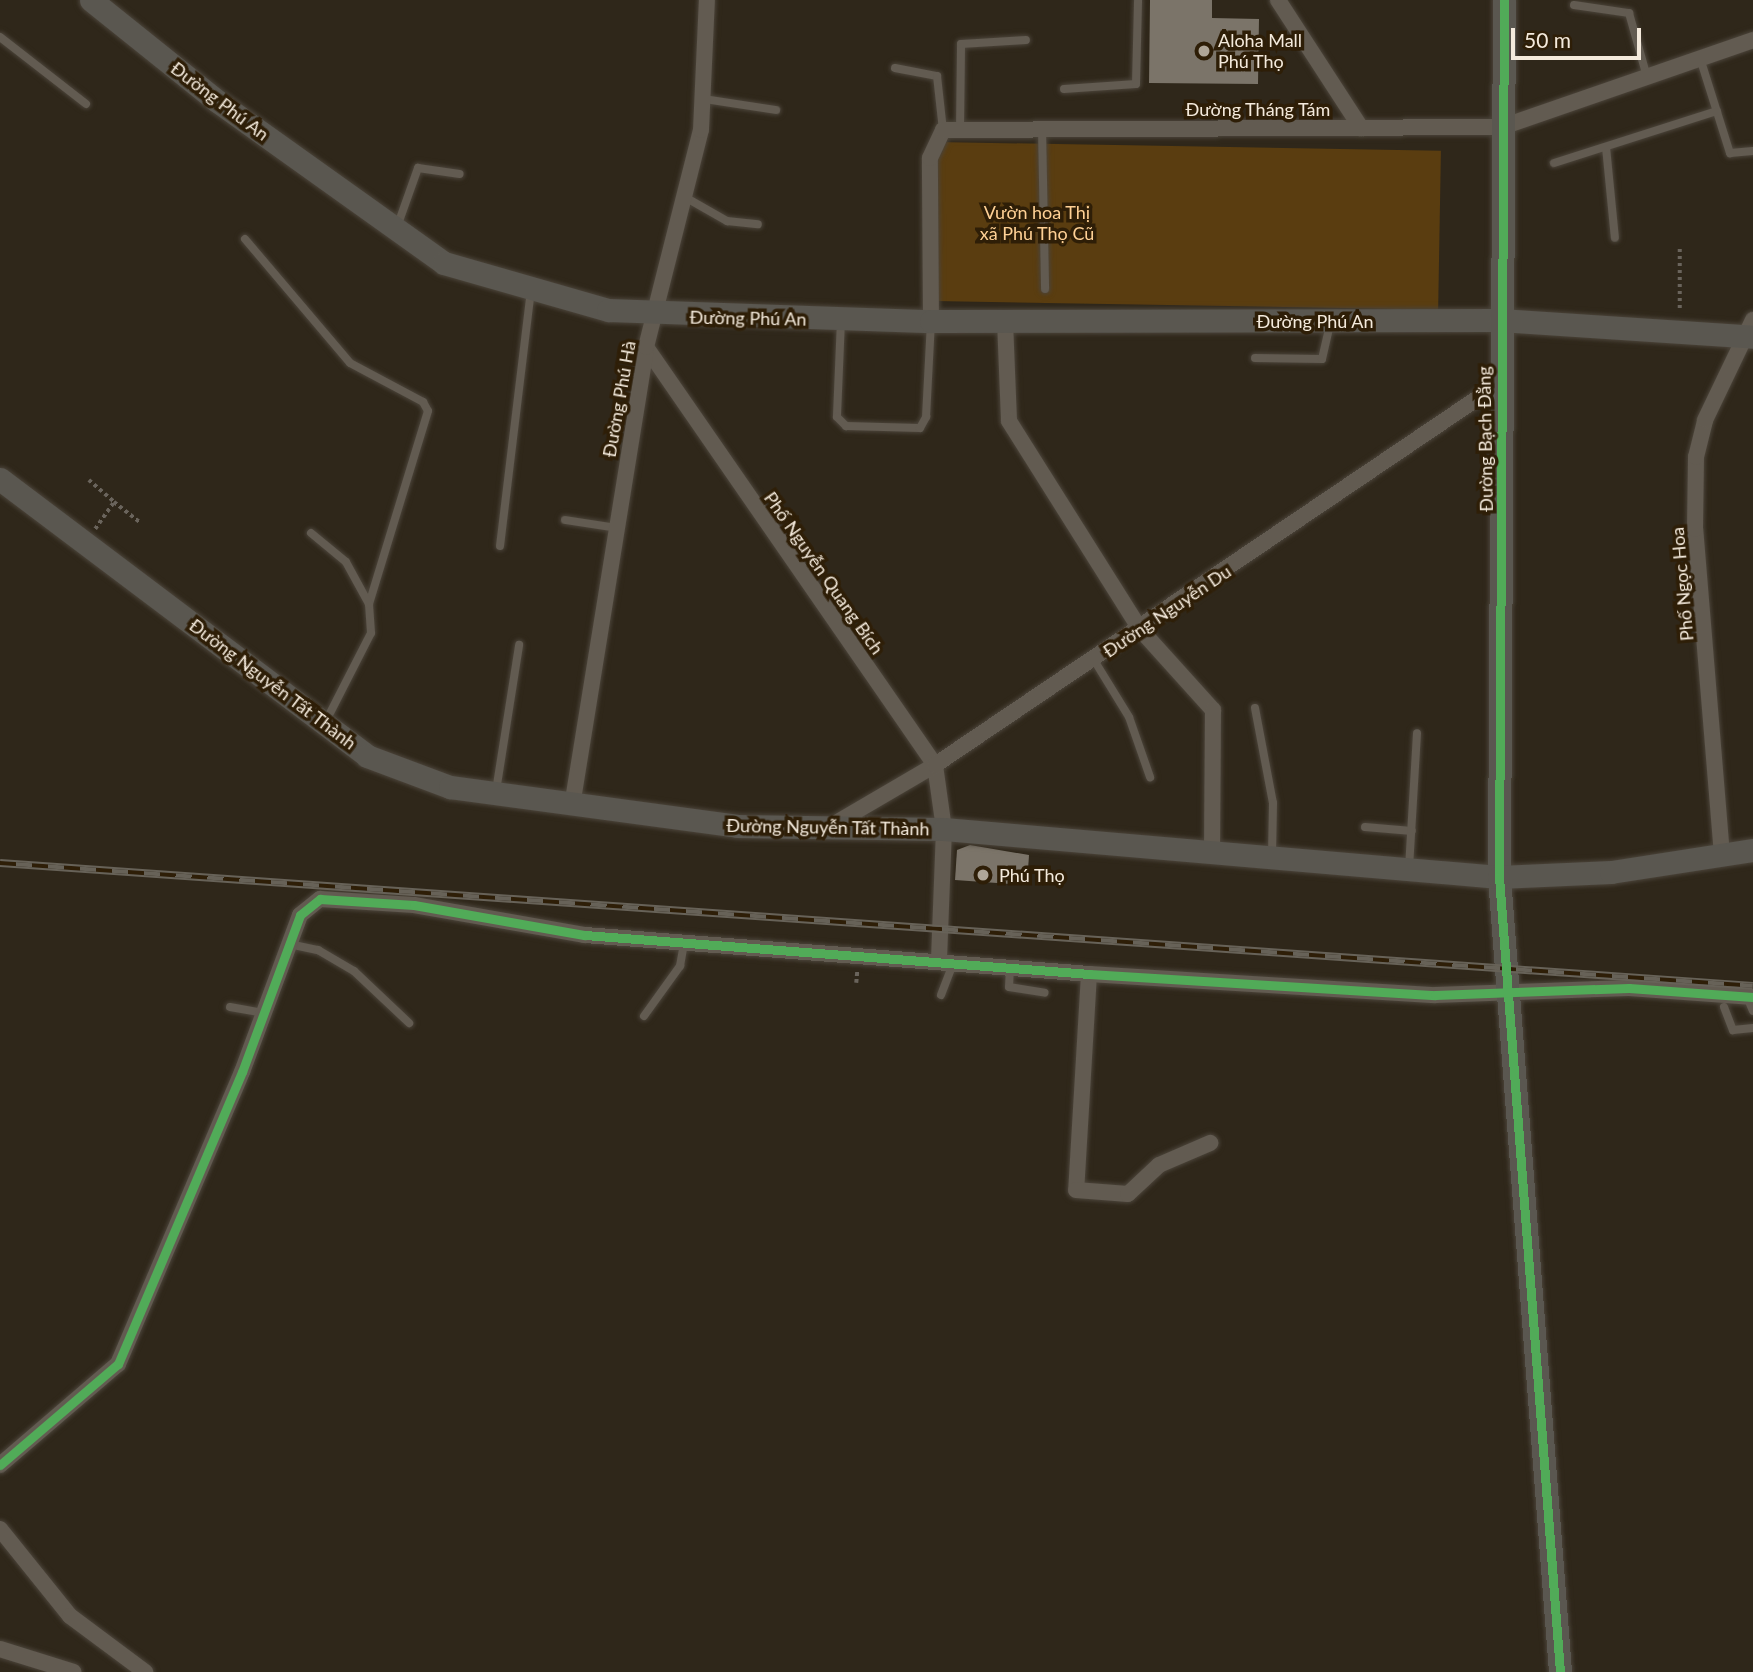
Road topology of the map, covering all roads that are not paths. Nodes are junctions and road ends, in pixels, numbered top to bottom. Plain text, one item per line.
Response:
1 (91, 0) edge
2 (707, 0) edge
3 (1138, 0) edge
4 (1278, 0) edge
5 (1504, 0) edge
6 (1574, 5) dead end
7 (0, 37) edge
8 (1026, 40) dead end
9 (1753, 40) edge
10 (1700, 58) junction
11 (895, 68) dead end
12 (1647, 77) junction
13 (1064, 89) dead end
14 (705, 99) junction
15 (86, 104) dead end
16 (776, 110) dead end
17 (1717, 111) junction
18 (1502, 127) junction
19 (1042, 128) junction
20 (1361, 128) junction
21 (943, 130) junction
22 (960, 130) junction
23 (1606, 147) junction
24 (1753, 151) edge
25 (1554, 163) dead end
26 (460, 174) dead end
27 (683, 196) junction
28 (758, 224) dead end
29 (394, 233) junction
30 (1615, 238) dead end
31 (245, 239) dead end
32 (1045, 289) dead end
33 (531, 290) junction
34 (653, 316) junction
35 (841, 320) junction
36 (1500, 320) junction
37 (931, 321) junction
38 (1005, 321) junction
39 (1330, 321) junction
40 (1750, 331) edge
41 (646, 347) junction
42 (1255, 358) dead end
43 (1500, 383) junction
44 (0, 479) edge
45 (565, 520) dead end
46 (617, 528) junction
47 (311, 533) dead end
48 (500, 546) dead end
49 (369, 604) junction
50 (1140, 629) junction
51 (519, 645) dead end
52 (1094, 660) junction
53 (1255, 708) dead end
54 (324, 725) junction
55 (1418, 733) dead end
56 (935, 765) junction
57 (1150, 777) dead end
58 (495, 794) junction
59 (572, 806) junction
60 (1365, 827) dead end
61 (827, 828) junction
62 (944, 829) junction
63 (1412, 831) junction
64 (1753, 850) edge
65 (1212, 851) junction
66 (1722, 855) junction
67 (1272, 856) junction
68 (1409, 868) junction
69 (1499, 877) junction
70 (684, 943) junction
71 (289, 944) junction
72 (946, 962) junction
73 (1010, 968) junction
74 (1089, 974) junction
75 (1045, 993) dead end
76 (1505, 994) junction
77 (941, 995) dead end
78 (1751, 1001) edge
79 (230, 1007) dead end
80 (1724, 1007) dead end
81 (264, 1013) junction
82 (644, 1016) dead end
83 (409, 1023) dead end
84 (1753, 1028) edge
85 (1210, 1143) dead end
86 (1, 1464) edge
87 (0, 1529) edge
88 (0, 1648) edge
89 (74, 1672) edge
90 (145, 1672) edge
91 (1560, 1672) edge

1 - 29 street, Đường Phú An
2 - 14 street, Đường Phú Hà
3 - 13 lane
4 - 20 street
5 - 18 street, Đường Bạch Đằng
6 - 12 lane
7 - 15 lane
8 - 22 lane
9 - 10 street, Đường Tháng Tám
10 - 12 street, Đường Tháng Tám
10 - 17 lane
11 - 21 lane
12 - 18 street, Đường Tháng Tám
14 - 16 lane
14 - 27 street, Đường Phú Hà
17 - 23 lane
17 - 24 lane
18 - 20 street, Đường Tháng Tám
18 - 36 street, Đường Bạch Đằng
19 - 20 street, Đường Tháng Tám
19 - 22 street, Đường Tháng Tám
19 - 32 lane
21 - 22 street, Đường Tháng Tám
21 - 37 street
23 - 25 lane
23 - 30 lane
26 - 29 lane
27 - 28 lane
27 - 34 street, Đường Phú Hà
29 - 33 street, Đường Phú An
31 - 49 lane
33 - 34 street, Đường Phú An
33 - 48 lane
34 - 35 street, Đường Phú An
34 - 41 street, Đường Phú Hà
35 - 37 street, Đường Phú An
35 - 37 lane
36 - 39 street, Đường Phú An
36 - 40 street
36 - 43 street, Đường Bạch Đằng
37 - 38 street, Đường Phú An
38 - 39 street, Đường Phú An
38 - 50 street
39 - 42 lane
40 - 66 street, Phố Ngọc Hoa
41 - 46 street, Đường Phú Hà
41 - 56 street, Phố Nguyễn Quang Bích
43 - 50 street, Đường Nguyễn Du
43 - 69 street, Đường Bạch Đằng
44 - 54 street, Đường Nguyễn Tất Thành
45 - 46 lane
46 - 59 street, Đường Phú Hà
47 - 49 lane
49 - 54 lane
50 - 52 street, Đường Nguyễn Du
50 - 65 street
51 - 58 lane
52 - 56 street, Đường Nguyễn Du
52 - 57 lane
53 - 67 lane
54 - 58 street, Đường Nguyễn Tất Thành
55 - 63 lane
56 - 61 street, Đường Nguyễn Du
56 - 62 street, Phố Nguyễn Quang Bích
58 - 59 street, Đường Nguyễn Tất Thành
59 - 61 street, Đường Nguyễn Tất Thành
60 - 63 lane
61 - 62 street, Đường Nguyễn Tất Thành
62 - 65 street, Đường Nguyễn Tất Thành
62 - 72 street, Phố Nguyễn Quang Bích
63 - 68 lane
64 - 66 street, Đường Nguyễn Tất Thành
65 - 67 street, Đường Nguyễn Tất Thành
66 - 69 street, Đường Nguyễn Tất Thành
67 - 68 street, Đường Nguyễn Tất Thành
68 - 69 street, Đường Nguyễn Tất Thành
69 - 76 street, Đường Bạch Đằng
70 - 71 street
70 - 72 street
70 - 82 lane
71 - 81 street
71 - 83 lane
72 - 73 street
72 - 77 lane
73 - 74 street
73 - 75 lane
74 - 76 street
74 - 85 street
76 - 78 street
76 - 91 street, Đường Bạch Đằng
79 - 81 lane
80 - 84 lane
81 - 86 street
87 - 90 street
88 - 89 street

